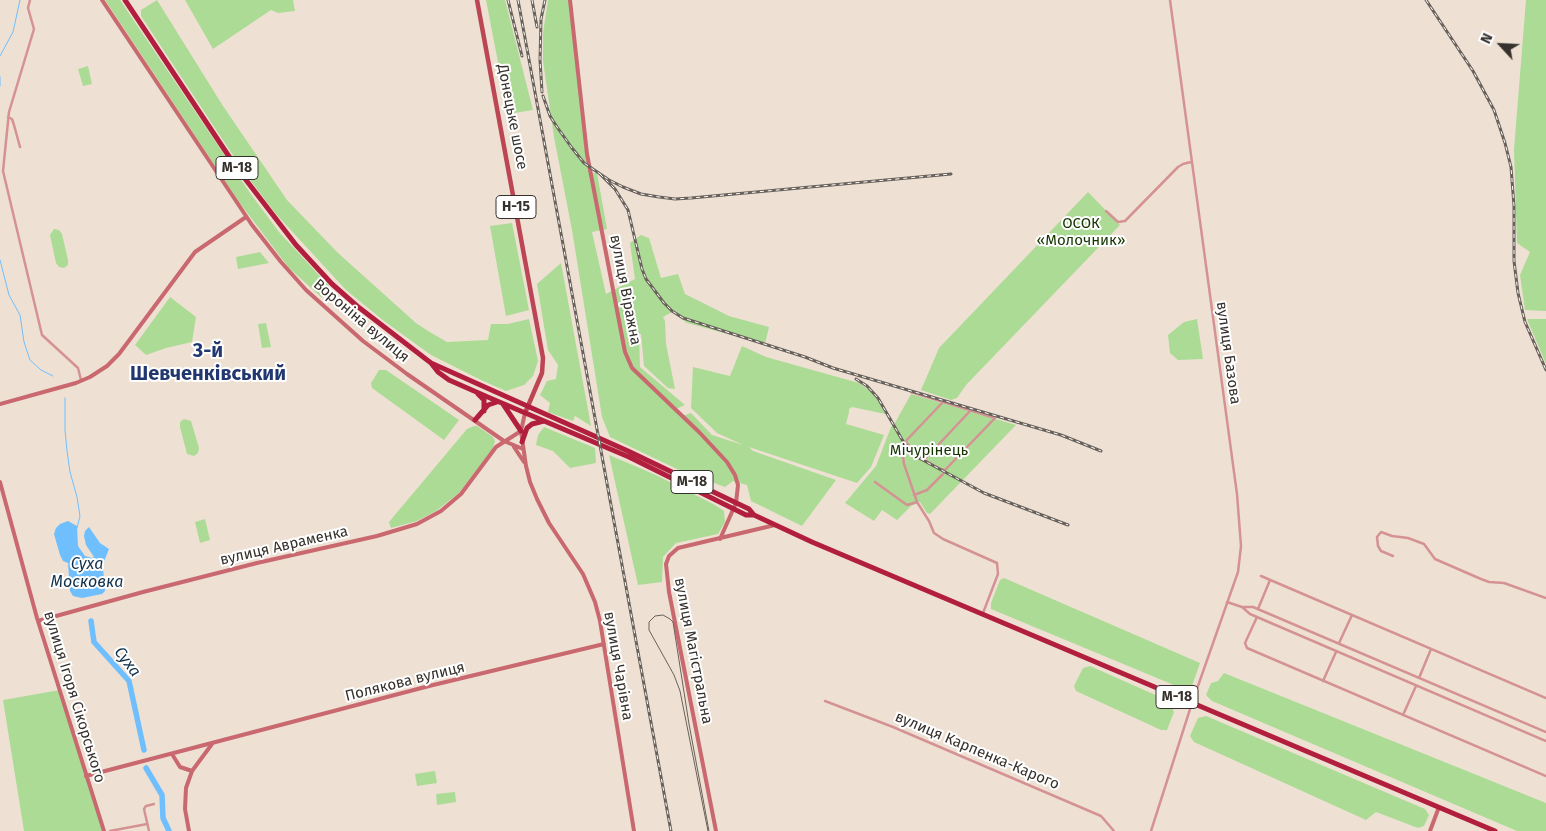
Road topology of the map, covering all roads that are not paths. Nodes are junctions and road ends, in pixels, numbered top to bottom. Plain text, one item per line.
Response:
1 (30, 0) edge
2 (102, 0) edge
3 (125, 0) edge
4 (477, 0) edge
5 (570, 0) edge
6 (1170, 0) edge
7 (8, 117) junction
8 (20, 148) dead end
9 (1191, 162) junction
10 (1106, 211) dead end
11 (246, 217) junction
12 (431, 363) junction
13 (81, 381) junction
14 (474, 391) junction
15 (911, 392) dead end
16 (500, 402) junction
17 (943, 402) junction
18 (0, 404) edge
19 (527, 410) junction
20 (971, 410) junction
21 (484, 411) junction
22 (475, 420) junction
23 (545, 421) junction
24 (575, 430) junction
25 (521, 431) junction
26 (504, 441) junction
27 (522, 442) junction
28 (906, 442) junction
29 (513, 446) junction
30 (523, 449) junction
31 (925, 459) dead end
32 (526, 466) junction
33 (943, 474) dead end
34 (0, 482) edge
35 (875, 482) dead end
36 (914, 495) junction
37 (917, 502) junction
38 (735, 506) junction
39 (775, 525) junction
40 (720, 539) junction
41 (1393, 556) dead end
42 (1261, 576) dead end
43 (1270, 580) junction
44 (1546, 598) edge
45 (1227, 602) junction
46 (1242, 606) junction
47 (1258, 609) junction
48 (982, 614) junction
49 (1352, 615) junction
50 (1257, 617) junction
51 (38, 621) junction
52 (604, 644) junction
53 (1339, 644) junction
54 (1431, 649) junction
55 (1336, 652) junction
56 (1419, 678) junction
57 (1323, 681) junction
58 (1416, 686) junction
59 (1546, 698) edge
60 (825, 701) dead end
61 (1192, 703) junction
62 (1404, 715) junction
63 (1546, 732) edge
64 (1546, 741) edge
65 (212, 744) junction
66 (172, 754) junction
67 (192, 771) junction
68 (86, 776) junction
69 (1546, 776) edge
70 (154, 804) dead end
71 (1439, 807) junction
72 (147, 824) junction
73 (104, 831) edge
74 (110, 831) edge
75 (149, 831) edge
76 (189, 831) edge
77 (634, 831) edge
78 (716, 831) edge
79 (1114, 831) edge
80 (1151, 831) edge
81 (1430, 831) edge
82 (1495, 831) edge

1 - 7 street
2 - 11 street, Вороніна вулиця
3 - 12 highway, М-18
4 - 19 main road, Донецьке шосе / Н-15
5 - 38 street, вулиця Віражна
6 - 9 street, вулиця Базова
7 - 8 street
7 - 13 street
9 - 10 street
9 - 45 street, вулиця Базова
11 - 13 street
11 - 22 street, Вороніна вулиця
12 - 14 highway, М-18
12 - 19 highway, М-18
13 - 18 street
14 - 16 highway, М-18
14 - 21 highway
15 - 17 street
16 - 19 highway, М-18
16 - 21 highway
16 - 25 highway
17 - 20 street
17 - 28 street
19 - 23 highway, М-18
19 - 24 highway, М-18
19 - 25 street
20 - 28 street
20 - 31 street
21 - 22 highway
22 - 26 street, Вороніна вулиця
23 - 24 highway, М-18
23 - 27 highway
24 - 38 highway, М-18
25 - 26 street, вулиця Авраменка
25 - 27 street, вулиця Чарівна
26 - 29 street, Вороніна вулиця
26 - 51 street, вулиця Авраменка
27 - 30 street, вулиця Чарівна
28 - 36 street
29 - 30 street, Вороніна вулиця
29 - 32 street
30 - 32 street, вулиця Чарівна
32 - 52 street, вулиця Чарівна
33 - 36 street
34 - 51 street, вулиця Ігоря Сікорського
35 - 37 street
36 - 37 street
37 - 48 street
38 - 39 highway, М-18
38 - 40 street, вулиця Віражна
39 - 40 street, вулиця Магістральна
39 - 48 highway, М-18
40 - 78 street, вулиця Магістральна
41 - 44 street
42 - 43 street
43 - 47 street
43 - 49 street
45 - 46 street
45 - 61 street, вулиця Базова
46 - 47 street
46 - 50 street
47 - 53 street
48 - 61 highway, М-18
49 - 53 street
49 - 54 street
50 - 55 street
50 - 57 street
51 - 68 street, вулиця Ігоря Сікорського
52 - 65 street, Полякова вулиця
52 - 77 street, вулиця Чарівна
53 - 56 street
54 - 56 street
54 - 59 street
55 - 57 street
55 - 58 street
56 - 63 street
57 - 62 street
58 - 62 street
58 - 64 street
60 - 79 street, вулиця Карпенка-Карого
61 - 71 highway, М-18
61 - 80 street
62 - 69 street
65 - 66 street, Полякова вулиця
65 - 67 street
66 - 67 street
66 - 68 street, Полякова вулиця
67 - 76 street
68 - 73 street, вулиця Ігоря Сікорського
70 - 72 street
71 - 81 street
71 - 82 highway, М-18
72 - 74 street
72 - 75 street

